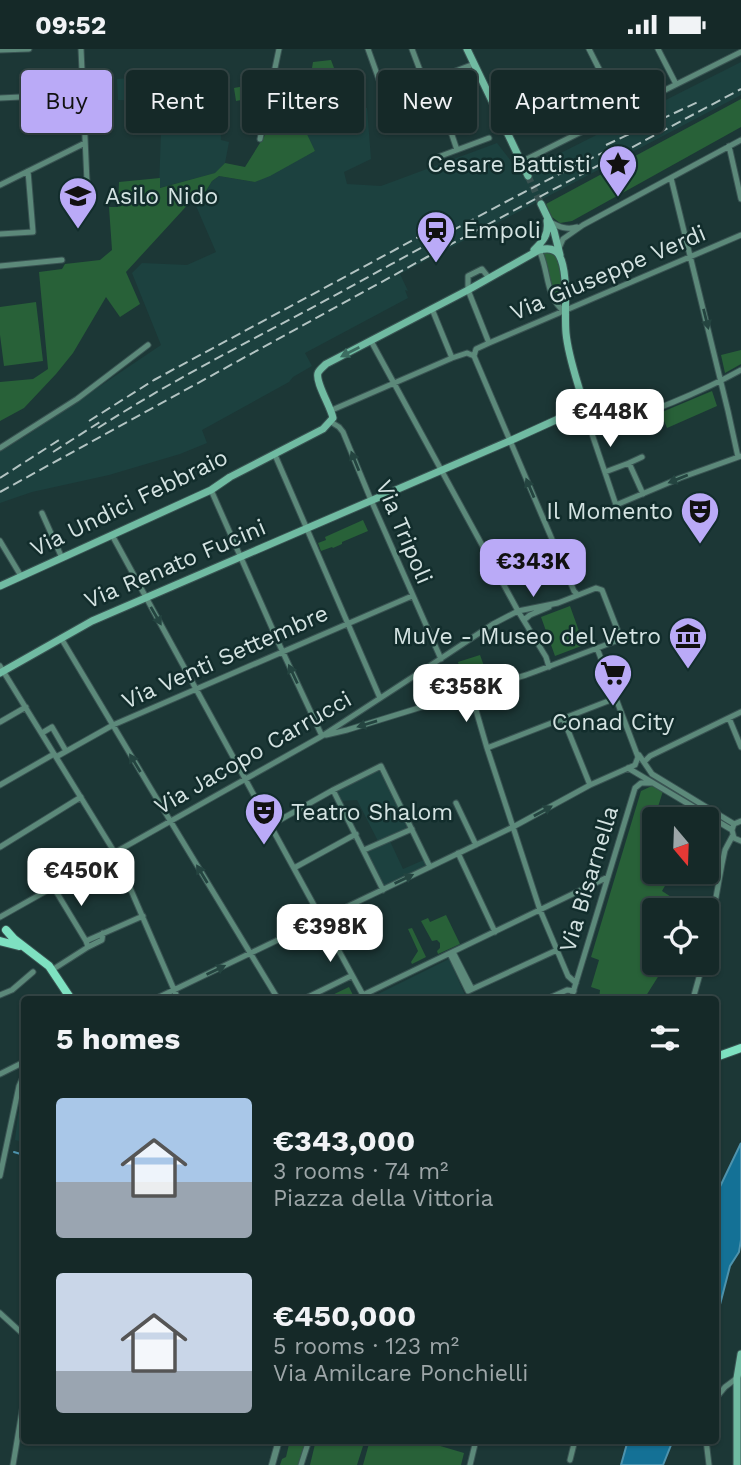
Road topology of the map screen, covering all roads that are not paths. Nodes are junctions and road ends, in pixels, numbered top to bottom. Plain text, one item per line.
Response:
1 (30, 49) edge
2 (81, 49) edge
3 (279, 49) edge
4 (368, 49) edge
5 (412, 49) edge
6 (467, 49) edge
7 (589, 49) edge
8 (658, 49) edge
9 (0, 50) edge
10 (741, 52) edge
11 (474, 64) junction
12 (81, 70) edge
13 (420, 70) edge
14 (459, 70) edge
15 (600, 70) edge
16 (378, 77) edge
17 (676, 84) junction
18 (664, 90) edge
19 (21, 97) edge
20 (0, 98) edge
21 (84, 133) edge
22 (451, 133) edge
23 (579, 133) edge
24 (489, 138) dead end
25 (260, 139) dead end
26 (741, 140) edge
27 (85, 143) junction
28 (729, 146) junction
29 (457, 150) junction
30 (438, 157) dead end
31 (521, 162) junction
32 (28, 171) junction
33 (528, 176) tunnel mouth
34 (671, 178) junction
35 (0, 185) edge
36 (741, 199) edge
37 (88, 204) dead end
38 (541, 204) tunnel mouth
39 (547, 218) junction
40 (583, 225) junction
41 (0, 234) edge
42 (741, 235) edge
43 (539, 250) junction
44 (560, 255) junction
45 (527, 256) junction
46 (691, 257) junction
47 (62, 260) dead end
48 (0, 265) edge
49 (489, 278) junction
50 (468, 291) junction
51 (432, 309) junction
52 (565, 312) junction
53 (371, 341) junction
54 (489, 343) junction
55 (148, 345) dead end
56 (474, 356) junction
57 (452, 358) junction
58 (741, 370) edge
59 (721, 381) junction
60 (393, 383) junction
61 (583, 404) junction
62 (332, 410) junction
63 (570, 414) junction
64 (594, 419) junction
65 (331, 422) junction
66 (510, 441) junction
67 (0, 448) edge
68 (275, 455) junction
69 (739, 456) edge
70 (642, 457) dead end
71 (629, 463) junction
72 (440, 470) junction
73 (605, 472) junction
74 (211, 490) junction
75 (643, 494) junction
76 (371, 500) junction
77 (43, 513) dead end
78 (307, 528) junction
79 (112, 535) junction
80 (0, 541) edge
81 (240, 557) junction
82 (62, 558) junction
83 (21, 576) junction
84 (0, 586) edge
85 (578, 595) junction
86 (412, 596) junction
87 (146, 598) junction
88 (558, 603) junction
89 (518, 611) junction
90 (524, 620) junction
91 (346, 623) junction
92 (61, 638) junction
93 (597, 648) junction
94 (282, 651) junction
95 (441, 659) junction
96 (548, 667) junction
97 (1, 670) edge
98 (195, 688) junction
99 (471, 693) junction
100 (380, 698) junction
101 (616, 698) junction
102 (26, 707) junction
103 (741, 712) edge
104 (563, 718) junction
105 (729, 718) junction
106 (0, 722) edge
107 (113, 725) junction
108 (42, 733) junction
109 (322, 736) junction
110 (741, 747) edge
111 (487, 748) junction
112 (66, 751) junction
113 (638, 754) junction
114 (55, 755) junction
115 (644, 762) junction
116 (632, 766) junction
117 (245, 780) junction
118 (653, 783) junction
119 (0, 785) edge
120 (590, 785) junction
121 (333, 790) junction
122 (81, 797) junction
123 (456, 803) dead end
124 (741, 821) edge
125 (170, 822) junction
126 (271, 825) junction
127 (513, 827) junction
128 (412, 829) junction
129 (733, 830) junction
130 (356, 834) junction
131 (741, 841) edge
132 (476, 845) junction
133 (0, 847) edge
134 (364, 851) junction
135 (116, 853) junction
136 (458, 853) junction
137 (430, 867) junction
138 (294, 868) junction
139 (608, 877) junction
140 (54, 888) junction
141 (383, 890) junction
142 (716, 898) edge
143 (540, 910) junction
144 (142, 916) junction
145 (0, 919) edge
146 (320, 919) junction
147 (6, 930) junction
148 (495, 932) junction
149 (0, 941) edge
150 (87, 944) junction
151 (25, 947) junction
152 (557, 950) junction
153 (250, 953) junction
154 (451, 953) junction
155 (52, 970) junction
156 (33, 972) dead end
157 (700, 975) edge
158 (351, 976) junction
159 (576, 983) junction
160 (173, 990) junction
161 (574, 991) junction
162 (0, 995) edge
163 (69, 996) edge
164 (161, 996) edge
165 (176, 996) edge
166 (276, 996) edge
167 (310, 996) edge
168 (554, 996) edge
169 (572, 996) edge
170 (694, 996) edge
171 (741, 1048) edge
172 (719, 1056) edge
173 (21, 1064) edge
174 (0, 1074) edge
175 (21, 1082) edge
176 (0, 1176) edge
177 (0, 1313) edge
178 (21, 1332) edge
179 (741, 1354) edge
180 (739, 1376) edge
181 (719, 1394) edge
182 (21, 1430) edge
183 (278, 1444) edge
184 (308, 1444) edge
185 (475, 1444) edge
186 (574, 1444) edge
187 (706, 1444) edge
188 (570, 1460) dead end
189 (13, 1465) edge
190 (272, 1465) edge
191 (301, 1465) edge
192 (470, 1465) edge
193 (709, 1465) edge
194 (737, 1465) edge

1 - 9 street
2 - 12 street
3 - 25 street
4 - 16 street
5 - 13 street
6 - 11 main road
7 - 15 street
8 - 17 street
10 - 17 street
11 - 14 street
11 - 31 main road
17 - 18 street
19 - 20 street
21 - 27 street
22 - 29 street
23 - 31 street
24 - 29 street
26 - 28 street
27 - 32 street
27 - 37 street
28 - 34 street
28 - 36 street
29 - 30 street
31 - 33 main road
32 - 35 street
32 - 41 street
34 - 40 street
34 - 46 street
38 - 39 main road
39 - 40 street
39 - 44 main road
39 - 45 main road
40 - 44 street
42 - 46 street, Via Giuseppe Verdi
43 - 44 main road
43 - 45 main road
43 - 52 street
44 - 52 main road
45 - 49 main road
46 - 52 street, Via Giuseppe Verdi
46 -> 59 street
47 - 48 street
49 - 50 main road
49 - 50 street
50 - 51 main road
50 - 54 street
51 - 53 main road
51 - 57 street
52 - 54 street, Via Giuseppe Verdi
52 - 61 main road
53 - 60 street
53 -> 62 main road
54 - 56 street, Via Giuseppe Verdi
55 - 67 street
56 - 57 street
56 - 66 street
57 - 60 street
58 - 59 street
59 - 64 street
59 - 69 street
60 - 62 street
60 - 72 street
61 - 63 main road, Via Renato Fucini
61 - 64 street
62 - 65 main road
63 - 64 street
63 - 66 main road, Via Renato Fucini
64 - 73 street
65 - 68 main road, Via Undici Febbraio
76 -> 65 street, Via Tripoli
66 - 72 main road, Via Renato Fucini
85 -> 66 street
68 - 74 main road, Via Undici Febbraio
68 - 78 street
69 -> 75 street
70 - 71 street
71 - 73 street
71 - 75 street
72 - 76 main road, Via Renato Fucini
72 - 89 street
73 - 75 street
74 - 79 main road, Via Undici Febbraio
74 - 81 street
76 - 78 main road, Via Renato Fucini
76 - 86 street, Via Tripoli
77 - 82 street
78 - 81 main road, Via Renato Fucini
78 - 91 street
79 - 82 main road, Via Undici Febbraio
79 - 87 street
80 - 83 street
81 - 87 main road, Via Renato Fucini
81 - 94 street
82 - 83 main road, Via Undici Febbraio
83 - 84 main road, Via Undici Febbraio
85 - 88 street
85 - 93 street
86 - 91 street, Via Venti Settembre
86 - 95 street, Via Tripoli
87 - 92 main road, Via Renato Fucini
87 -> 98 street
88 - 89 street, Via Jacopo Carrucci
88 - 90 street
89 - 90 street
89 - 95 street, Via Jacopo Carrucci
90 - 96 street
91 - 94 street, Via Venti Settembre
91 - 100 street
92 - 97 main road, Via Renato Fucini
92 - 107 street
93 - 96 street
93 - 101 street
94 - 98 street, Via Venti Settembre
109 -> 94 street
95 - 100 street, Via Jacopo Carrucci
96 - 99 street
97 - 102 street
98 - 107 street, Via Venti Settembre
98 - 117 street
99 -> 109 street
99 - 111 street
100 - 109 street, Via Jacopo Carrucci
101 - 104 street
101 - 113 street
102 - 106 street
102 - 108 street
103 - 105 street
104 - 111 street
104 - 120 street
105 - 110 street
105 - 115 street
107 - 112 street, Via Venti Settembre
125 -> 107 street
108 - 112 street
108 - 114 street
109 - 117 street, Via Jacopo Carrucci
111 - 127 street
112 - 114 street, Via Venti Settembre
113 - 115 street
113 - 116 street
114 - 119 street, Via Venti Settembre
114 - 122 street
115 - 129 street
116 - 118 street
116 - 120 street
117 - 125 street, Via Jacopo Carrucci
117 - 126 street
118 - 129 street
118 - 139 street, Via Bisarnella
127 -> 120 street
121 - 126 street
121 - 128 street
121 - 130 street
122 - 133 street
122 - 135 street
123 - 132 street
124 - 129 street
125 - 135 street, Via Jacopo Carrucci
153 -> 125 street
126 - 138 street
127 - 132 street
127 - 143 street
128 - 134 street
128 - 137 street
129 - 131 street
129 - 142 street
130 - 134 street
130 - 138 street
132 - 136 street
134 - 141 street
135 - 140 street, Via Jacopo Carrucci
135 - 144 street
136 - 137 street
136 - 148 street
141 -> 137 street
138 - 146 street
139 - 143 street
139 - 159 street, Via Bisarnella
140 - 145 street, Via Jacopo Carrucci
140 - 150 street
141 - 146 street
143 - 148 street
143 - 152 street
144 - 150 street
144 - 160 street
145 - 147 main road
146 - 153 street
146 - 158 street
147 - 149 main road
147 - 151 main road
148 - 154 street
149 - 151 main road
150 - 155 street
151 - 155 main road
152 - 154 street
152 - 159 street
160 -> 153 street
153 - 166 street
154 - 158 street
155 - 163 main road
156 - 162 street
157 - 170 street
158 - 167 street
159 - 161 street, Via Bisarnella
160 - 164 street
160 - 165 street
161 - 168 street
161 - 169 street, Via Bisarnella
171 - 172 main road
173 - 174 street
175 - 176 street
177 - 178 street
179 - 180 main road
180 - 181 street
180 - 194 main road
182 - 189 street
183 - 190 street
184 - 191 street
185 - 192 street
186 - 188 street
187 - 193 street

